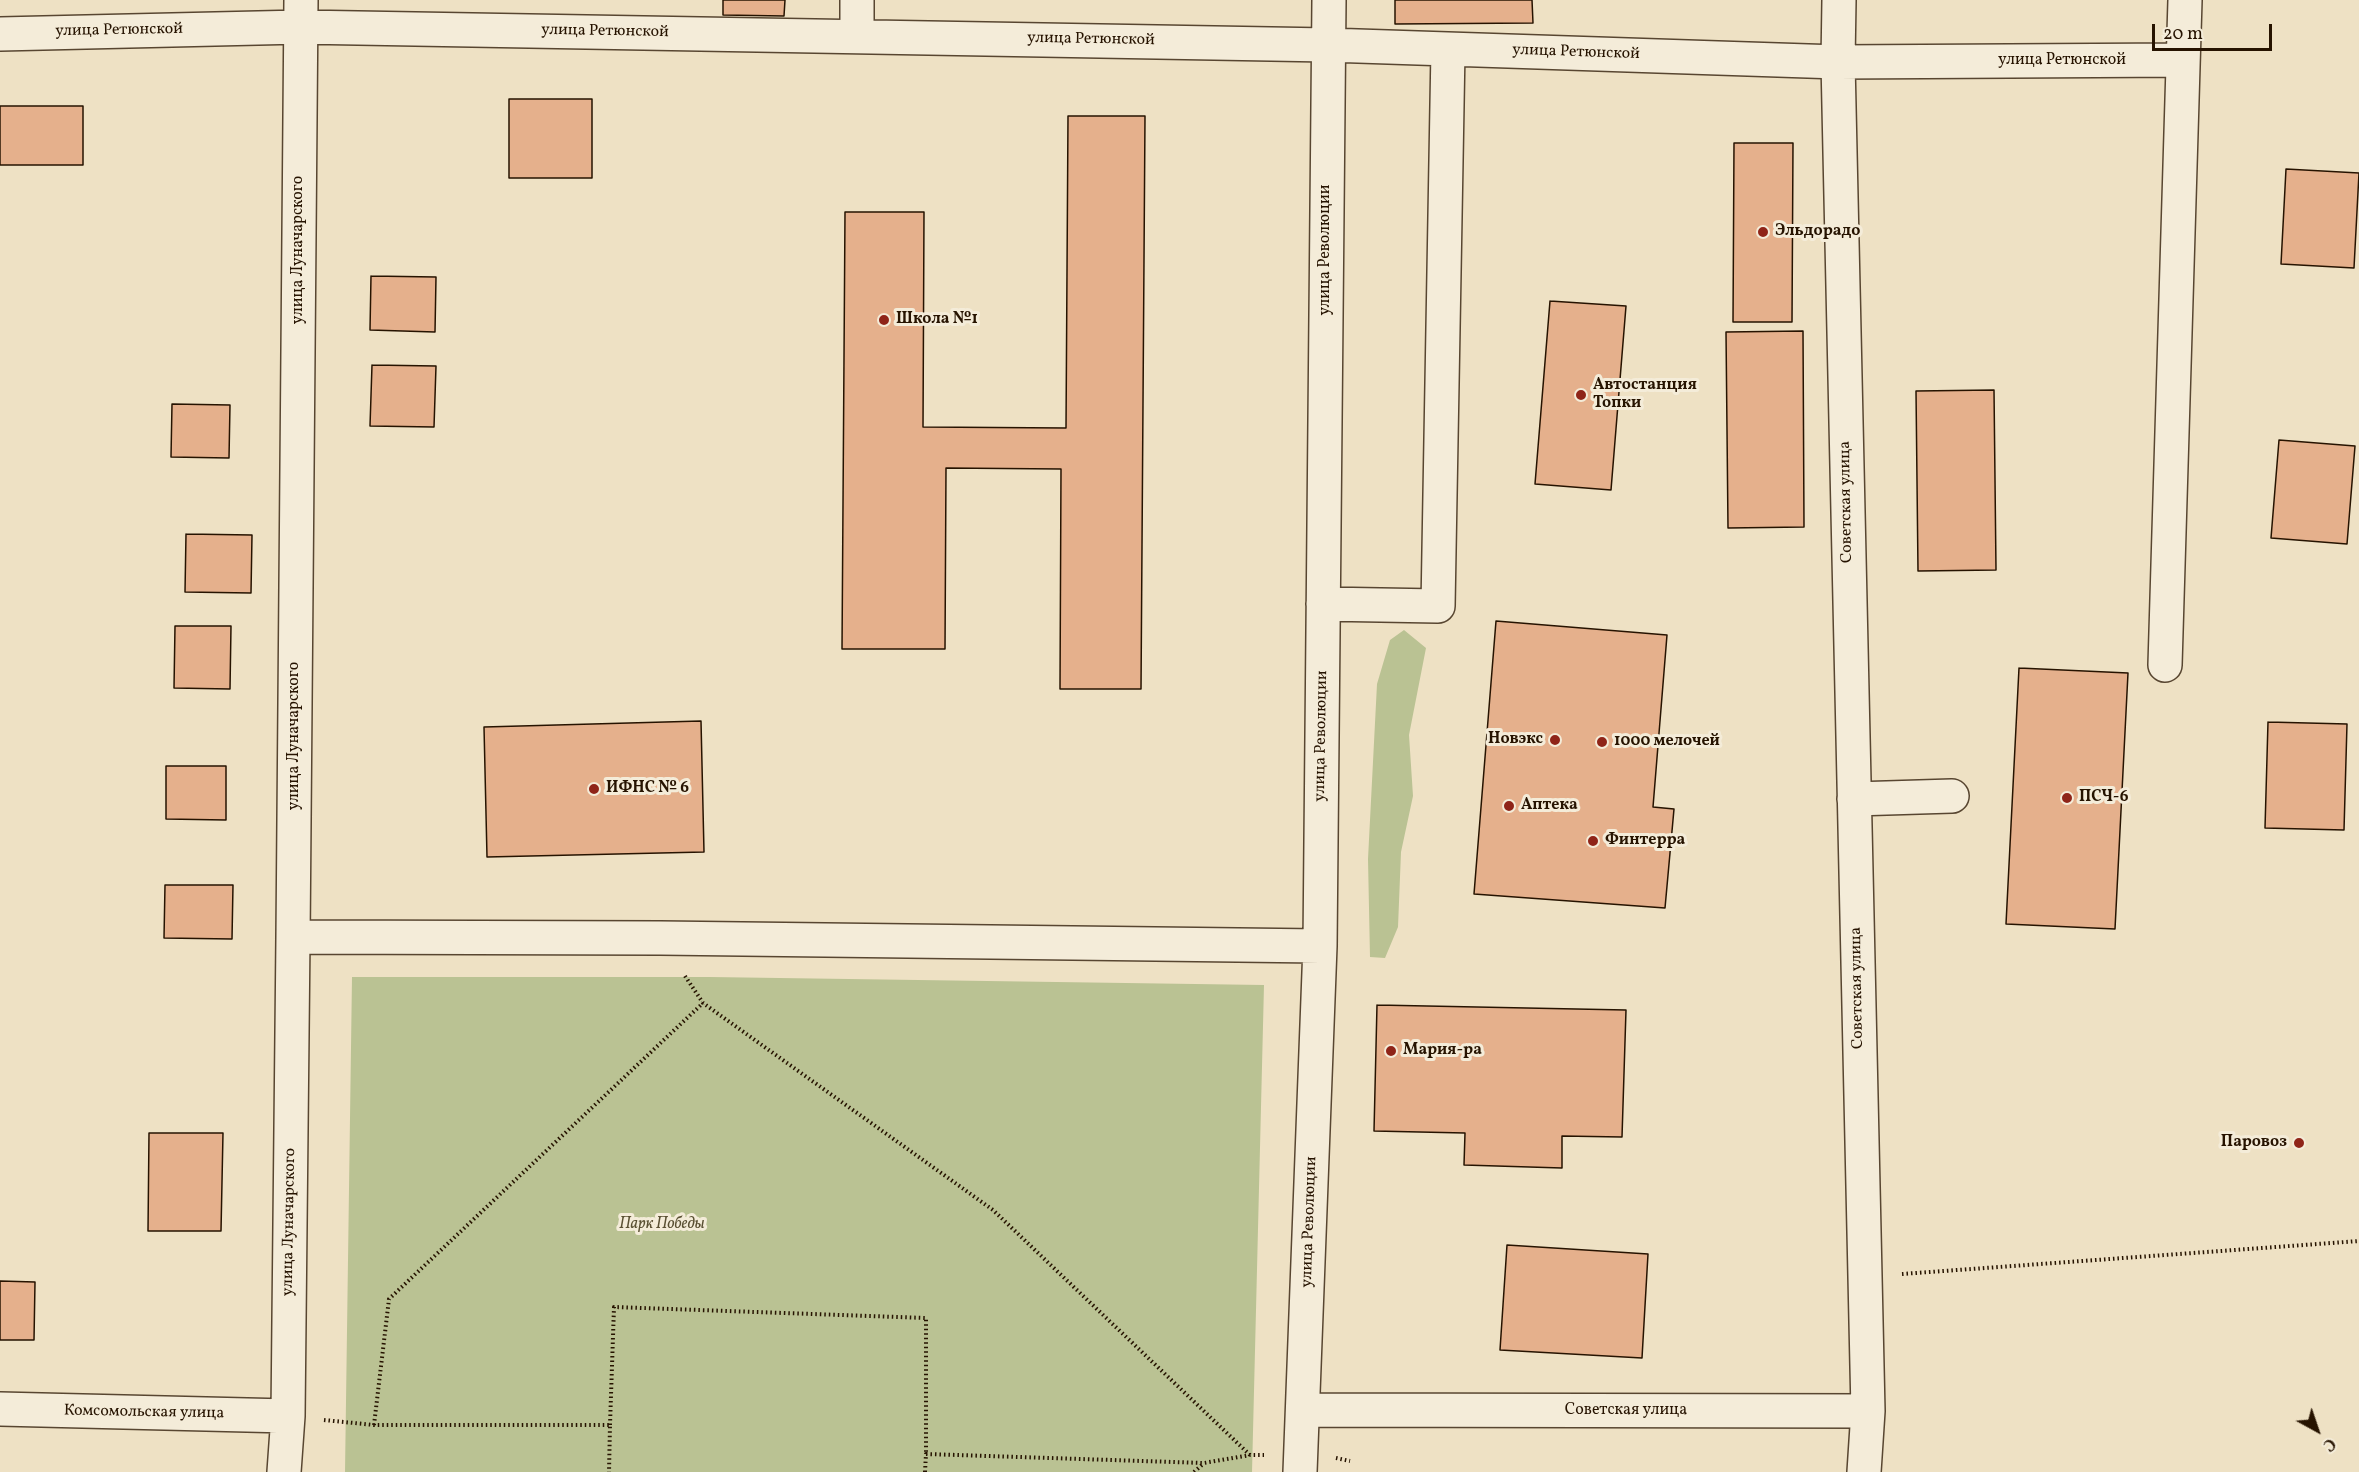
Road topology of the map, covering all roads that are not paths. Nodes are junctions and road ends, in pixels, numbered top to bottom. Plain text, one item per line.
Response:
1 (857, 0) edge
2 (1329, 0) edge
3 (1839, 0) edge
4 (2185, 0) edge
5 (301, 14) edge
6 (0, 34) edge
7 (857, 35) junction
8 (1328, 45) junction
9 (1448, 49) junction
10 (2181, 60) junction
11 (1838, 62) junction
12 (1323, 604) junction
13 (2165, 665) dead end
14 (1952, 796) dead end
15 (1854, 799) junction
16 (293, 937) junction
17 (1320, 946) junction
18 (0, 1409) edge
19 (1303, 1410) junction
20 (1868, 1412) junction
21 (288, 1416) junction
22 (284, 1472) edge
23 (1300, 1472) edge
24 (1864, 1472) edge

1 - 7 street
2 - 8 street, улица Революции
3 - 11 street, Советская улица
4 - 10 street
5 - 6 street, улица Ретюнской
5 - 7 street, улица Ретюнской
5 - 16 street, улица Луначарского
7 - 8 street, улица Ретюнской
8 - 9 street, улица Ретюнской
8 - 12 street, улица Революции
9 - 11 street, улица Ретюнской
9 - 12 street
10 - 11 street, улица Ретюнской
10 - 13 street
11 - 15 street, Советская улица
12 - 17 street, улица Революции
14 - 15 street
15 - 20 street, Советская улица
16 - 17 street
16 - 21 street, улица Луначарского
17 - 19 street, улица Революции
18 - 21 street, Комсомольская улица
19 - 20 street, Советская улица
19 - 23 street, улица Революции
20 - 24 street
21 - 22 street, улица Луначарского

